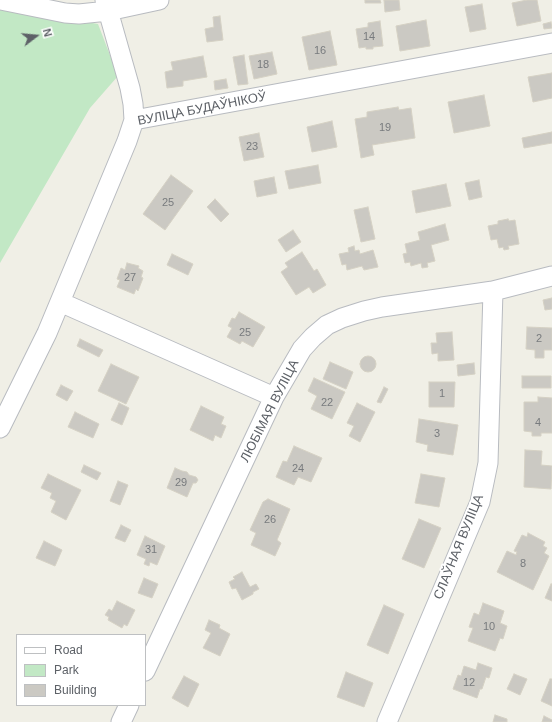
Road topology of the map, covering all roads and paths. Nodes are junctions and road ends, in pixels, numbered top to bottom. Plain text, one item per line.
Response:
1 (1, 0) edge
2 (159, 0) edge
3 (107, 5) edge
4 (552, 43) edge
5 (134, 120) junction
6 (552, 276) edge
7 (493, 291) junction
8 (60, 302) junction
9 (274, 397) junction
10 (0, 428) edge
11 (146, 669) edge
12 (129, 706) edge
13 (121, 722) edge
14 (387, 722) edge

1 - 3 street
2 - 3 street
3 - 5 street
4 - 5 street, ВУЛІЦА БУДАЎНІКОЎ
5 - 8 street, ВУЛІЦА БУДАЎНІКОЎ
6 - 7 street, ЛЮБІМАЯ ВУЛІЦА
7 - 9 street, ЛЮБІМАЯ ВУЛІЦА
7 - 14 street, СЛАЎНАЯ ВУЛІЦА
8 - 9 street
8 - 10 street, ВУЛІЦА БУДАЎНІКОЎ
9 - 11 street, ЛЮБІМАЯ ВУЛІЦА
12 - 13 street

